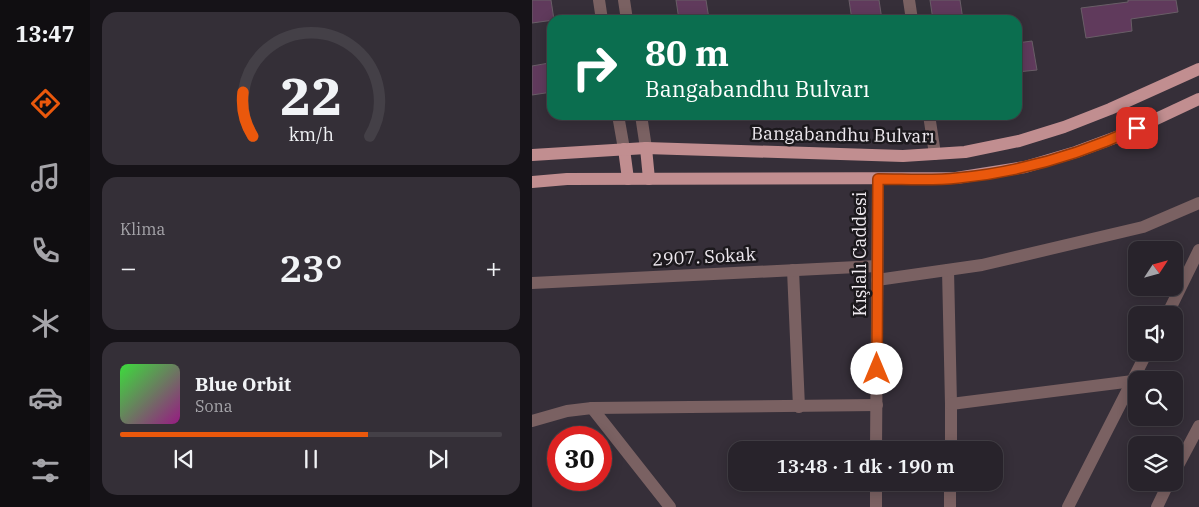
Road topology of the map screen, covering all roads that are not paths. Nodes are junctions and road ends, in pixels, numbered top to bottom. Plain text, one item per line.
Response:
1 (599, 0) edge
2 (624, 0) edge
3 (909, 0) edge
4 (601, 15) edge
5 (626, 15) edge
6 (911, 15) edge
7 (1198, 69) edge
8 (1198, 98) edge
9 (619, 120) edge
10 (642, 120) edge
11 (930, 120) edge
12 (646, 148) junction
13 (624, 149) junction
14 (935, 154) junction
15 (532, 155) edge
16 (628, 179) junction
17 (650, 179) junction
18 (878, 179) junction
19 (532, 182) edge
20 (1198, 203) edge
21 (1198, 250) edge
22 (878, 266) junction
23 (793, 270) junction
24 (948, 270) junction
25 (877, 280) junction
26 (532, 283) edge
27 (1171, 306) edge
28 (1128, 382) edge
29 (1128, 389) edge
30 (951, 404) junction
31 (877, 405) junction
32 (799, 407) junction
33 (592, 408) junction
34 (532, 421) edge
35 (1198, 426) edge
36 (876, 441) edge
37 (951, 441) edge
38 (1183, 455) edge
39 (876, 491) edge
40 (950, 491) edge
41 (1165, 491) edge
42 (670, 507) edge
43 (876, 507) edge
44 (950, 507) edge
45 (1068, 507) edge
46 (1157, 507) edge

1 - 4 street
2 - 5 street
3 - 6 street
7 - 14 main road, Bangabandhu Bulvarı
8 - 18 main road
9 - 13 street
10 - 12 street
11 - 14 street
12 - 13 main road, Bangabandhu Bulvarı
12 - 14 main road, Bangabandhu Bulvarı
12 - 17 main road
13 - 15 main road, Bangabandhu Bulvarı
13 - 16 main road
16 - 17 main road
16 - 19 main road
17 - 18 main road
18 - 22 street, Kışlalı Caddesi
20 - 24 street
21 - 27 street
22 - 23 street, 2907. Sokak
22 - 25 street, Kışlalı Caddesi
23 - 26 street, 2907. Sokak
23 - 32 street
24 - 25 street
24 - 30 street
25 - 31 street, Kışlalı Caddesi
28 - 30 street
29 - 45 street
30 - 37 street
31 - 32 street
31 - 36 street, Kışlalı Caddesi
32 - 33 street
33 - 34 street
33 - 42 street
35 - 38 street
39 - 43 street
40 - 44 street
41 - 46 street

